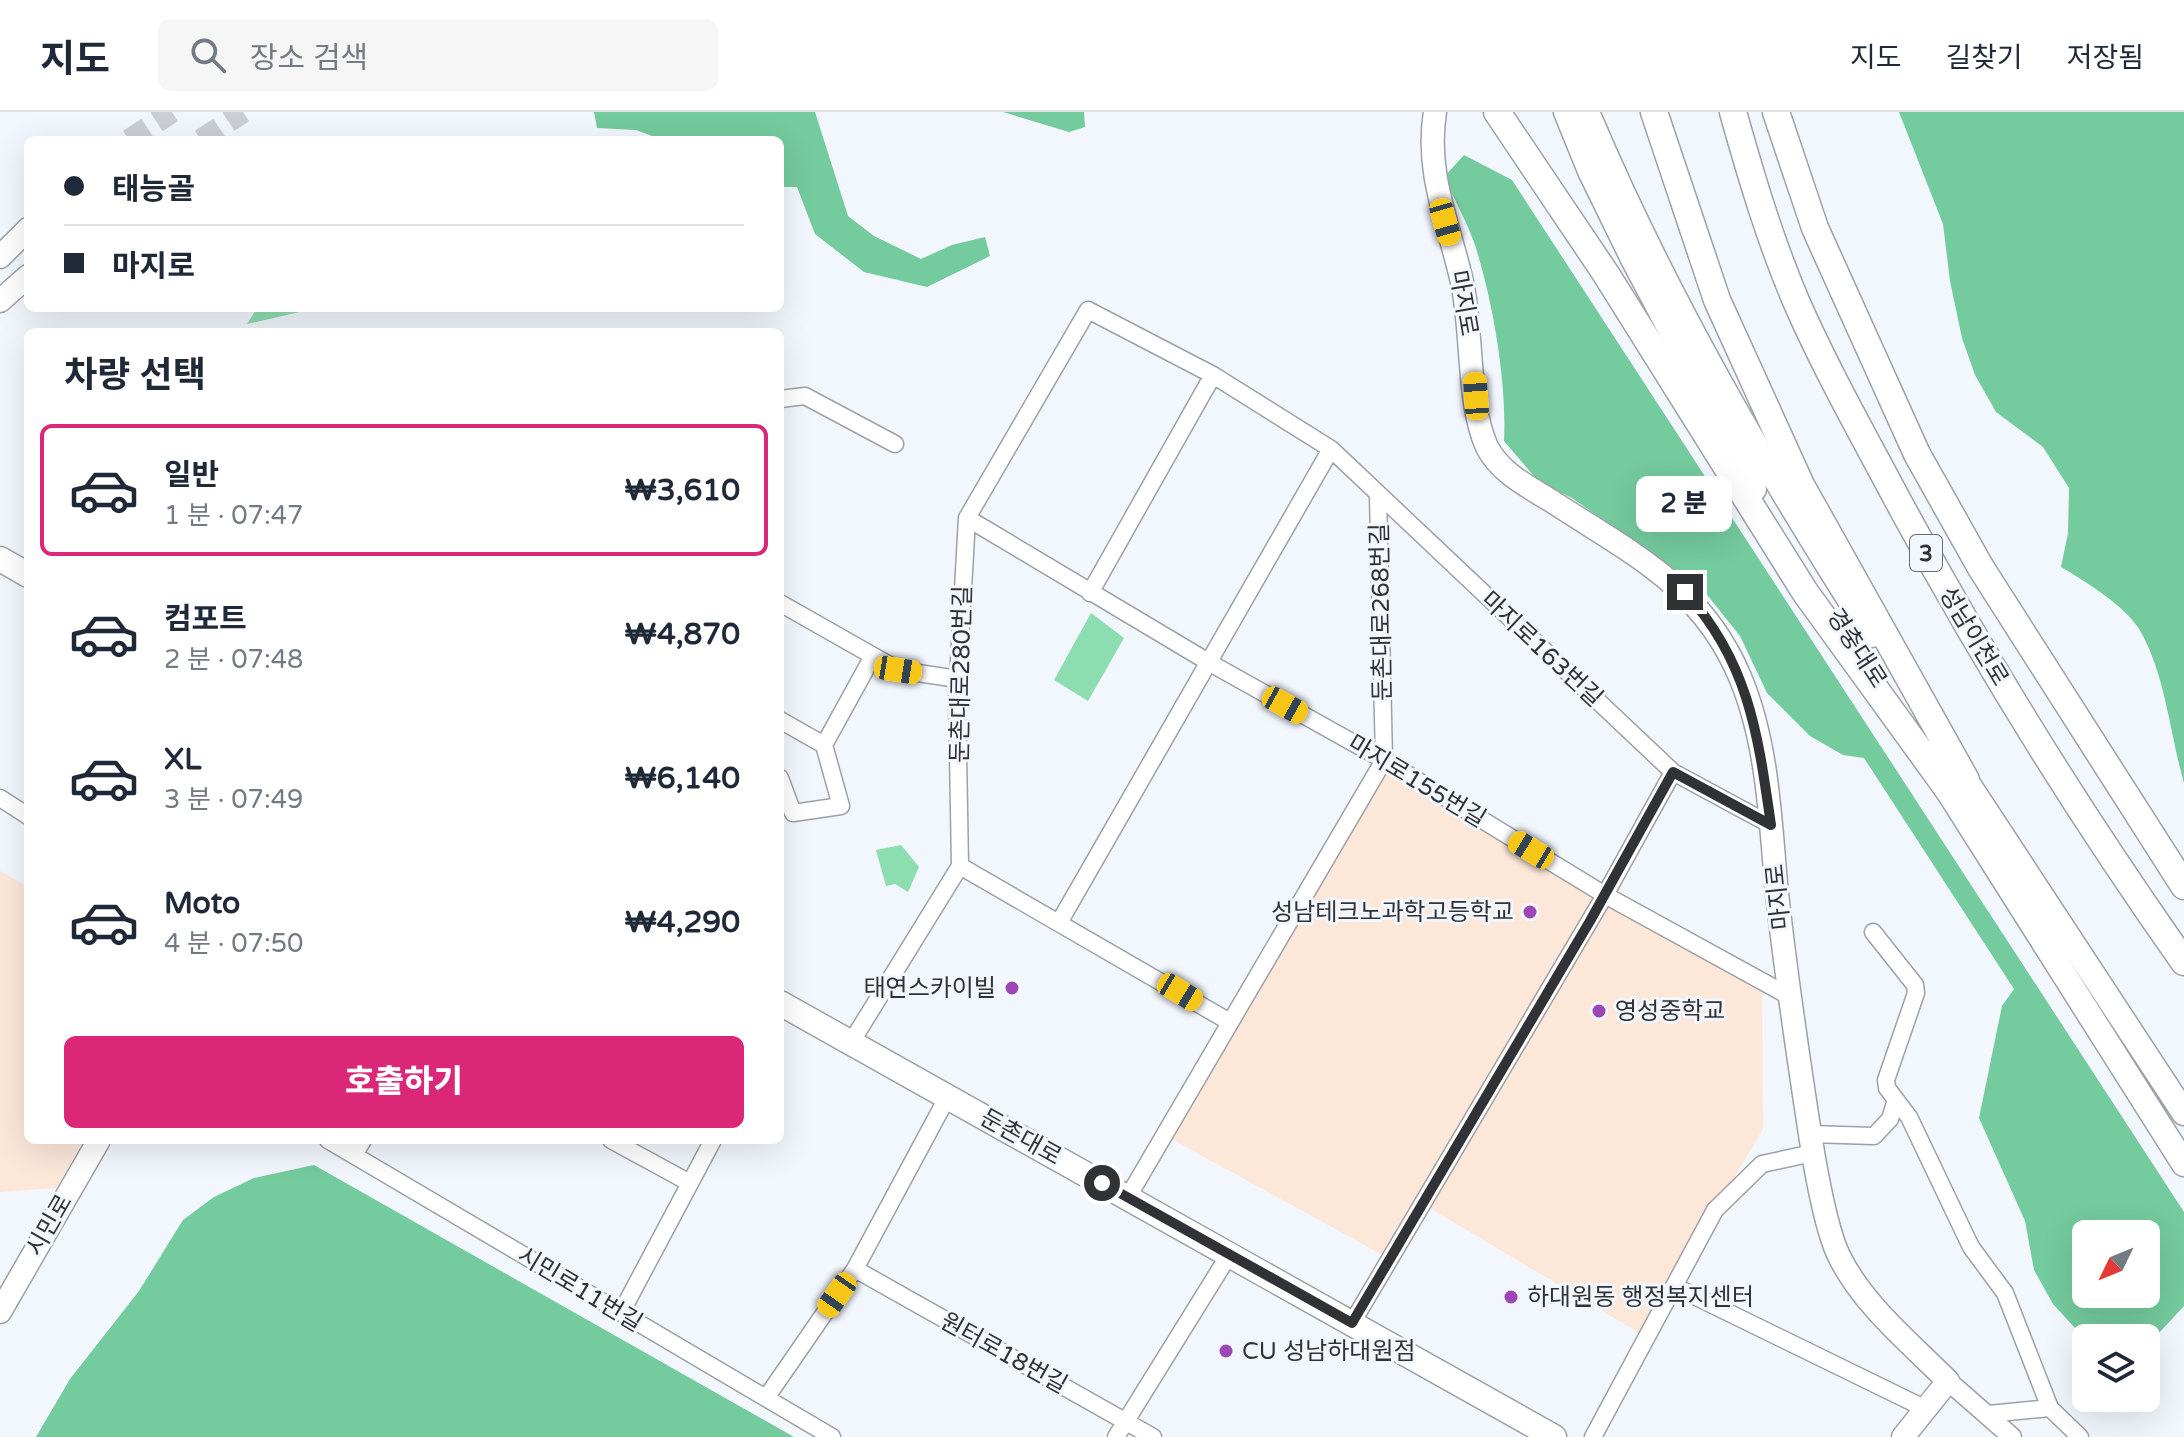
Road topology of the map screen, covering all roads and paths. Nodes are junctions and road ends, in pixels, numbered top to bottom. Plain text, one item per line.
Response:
1 (1435, 112) edge
2 (1497, 112) edge
3 (1566, 112) edge
4 (1587, 112) edge
5 (1654, 112) edge
6 (1733, 112) edge
7 (1776, 112) edge
8 (24, 233) edge
9 (0, 257) edge
10 (24, 280) edge
11 (0, 301) edge
12 (1088, 310) joint
13 (1213, 375) junction
14 (784, 399) edge
15 (895, 444) dead end
16 (1331, 449) junction
17 (1378, 496) junction
18 (967, 518) junction
19 (0, 559) edge
20 (24, 573) edge
21 (1090, 593) junction
22 (784, 605) edge
23 (873, 656) junction
24 (1210, 663) junction
25 (958, 679) junction
26 (784, 722) edge
27 (824, 745) junction
28 (1384, 760) junction
29 (1673, 772) junction
30 (1956, 784) junction
31 (784, 789) edge
32 (0, 798) edge
33 (24, 813) edge
34 (1771, 825) junction
35 (960, 866) junction
36 (2184, 886) edge
37 (1605, 895) junction
38 (1060, 921) junction
39 (1873, 932) dead end
40 (2184, 962) edge
41 (2093, 970) junction
42 (1789, 996) junction
43 (784, 1007) edge
44 (1228, 1021) junction
45 (852, 1041) junction
46 (2184, 1083) edge
47 (948, 1096) junction
48 (1896, 1100) junction
49 (2184, 1113) edge
50 (97, 1144) edge
51 (335, 1144) edge
52 (361, 1144) edge
53 (618, 1144) edge
54 (711, 1144) edge
55 (1812, 1144) junction
56 (354, 1155) junction
57 (2184, 1164) edge
58 (690, 1183) junction
59 (1128, 1197) junction
60 (1229, 1255) junction
61 (855, 1269) junction
62 (1674, 1286) junction
63 (0, 1312) edge
64 (621, 1313) junction
65 (1352, 1323) junction
66 (1948, 1381) junction
67 (766, 1398) junction
68 (2050, 1408) junction
69 (1926, 1409) junction
70 (1989, 1414) junction
71 (1126, 1422) junction
72 (832, 1437) edge
73 (1116, 1437) edge
74 (1153, 1437) edge
75 (1554, 1437) edge
76 (1593, 1437) edge
77 (1903, 1437) edge
78 (2012, 1437) edge
79 (2080, 1437) edge

1 - 34 main road, 마지로
2 - 30 highway
3 - 30 main road, 경충대로
4 - 30 main road, 경충대로
5 - 30 highway
6 - 40 highway, 성남이천로 / 3
7 - 36 highway, 성남이천로 / 3
8 - 9 main road
10 - 11 main road
12 - 13 street, 마지로163번길
12 - 18 street, 둔촌대로280번길
13 - 16 street, 마지로163번길
13 - 21 street
14 - 15 street
16 - 17 street, 마지로163번길
16 - 24 street
17 - 28 street, 둔촌대로268번길
17 - 29 street, 마지로163번길
18 - 21 street, 마지로155번길
18 - 25 street, 둔촌대로280번길
19 - 20 main road
21 - 24 street, 마지로155번길
22 - 23 street
23 - 25 street
23 - 27 street
24 - 28 street, 마지로155번길
24 - 38 street
25 - 35 street, 둔촌대로280번길
26 - 27 street
27 - 31 street
28 - 37 street, 마지로155번길
28 - 44 street
29 - 34 street, 마지로163번길
29 - 37 street
30 - 41 main road, 경충대로
30 - 57 main road, 경충대로
32 - 33 street
34 - 42 main road, 마지로
35 - 38 street
35 - 45 street
37 - 42 street, 마지로155번길
37 - 65 street
38 - 44 street
39 - 48 street
41 - 46 main road
41 - 49 main road, 경충대로
42 - 55 main road, 마지로
43 - 45 main road, 둔촌대로
44 - 59 street
45 - 47 main road, 둔촌대로
47 - 59 main road, 둔촌대로
47 - 61 street
48 - 55 street
48 - 68 street
50 - 63 main road, 시민로
51 - 56 street, 시민로11번길
52 - 56 street
53 - 58 street
54 - 58 street
55 - 62 street
55 - 66 main road, 마지로
56 - 64 street, 시민로11번길
58 - 64 street
59 - 60 main road, 둔촌대로
60 - 65 main road, 둔촌대로
60 - 71 street
61 - 67 street
61 - 71 street, 원터로18번길
62 - 69 street
62 - 76 street
64 - 67 street, 시민로11번길
65 - 75 main road, 둔촌대로
66 - 69 main road
66 - 70 street, 마지로
67 - 72 street, 시민로11번길
68 - 70 street
68 - 79 street
69 - 77 main road
70 - 78 street, 마지로
71 - 73 street
71 - 74 street, 원터로18번길

